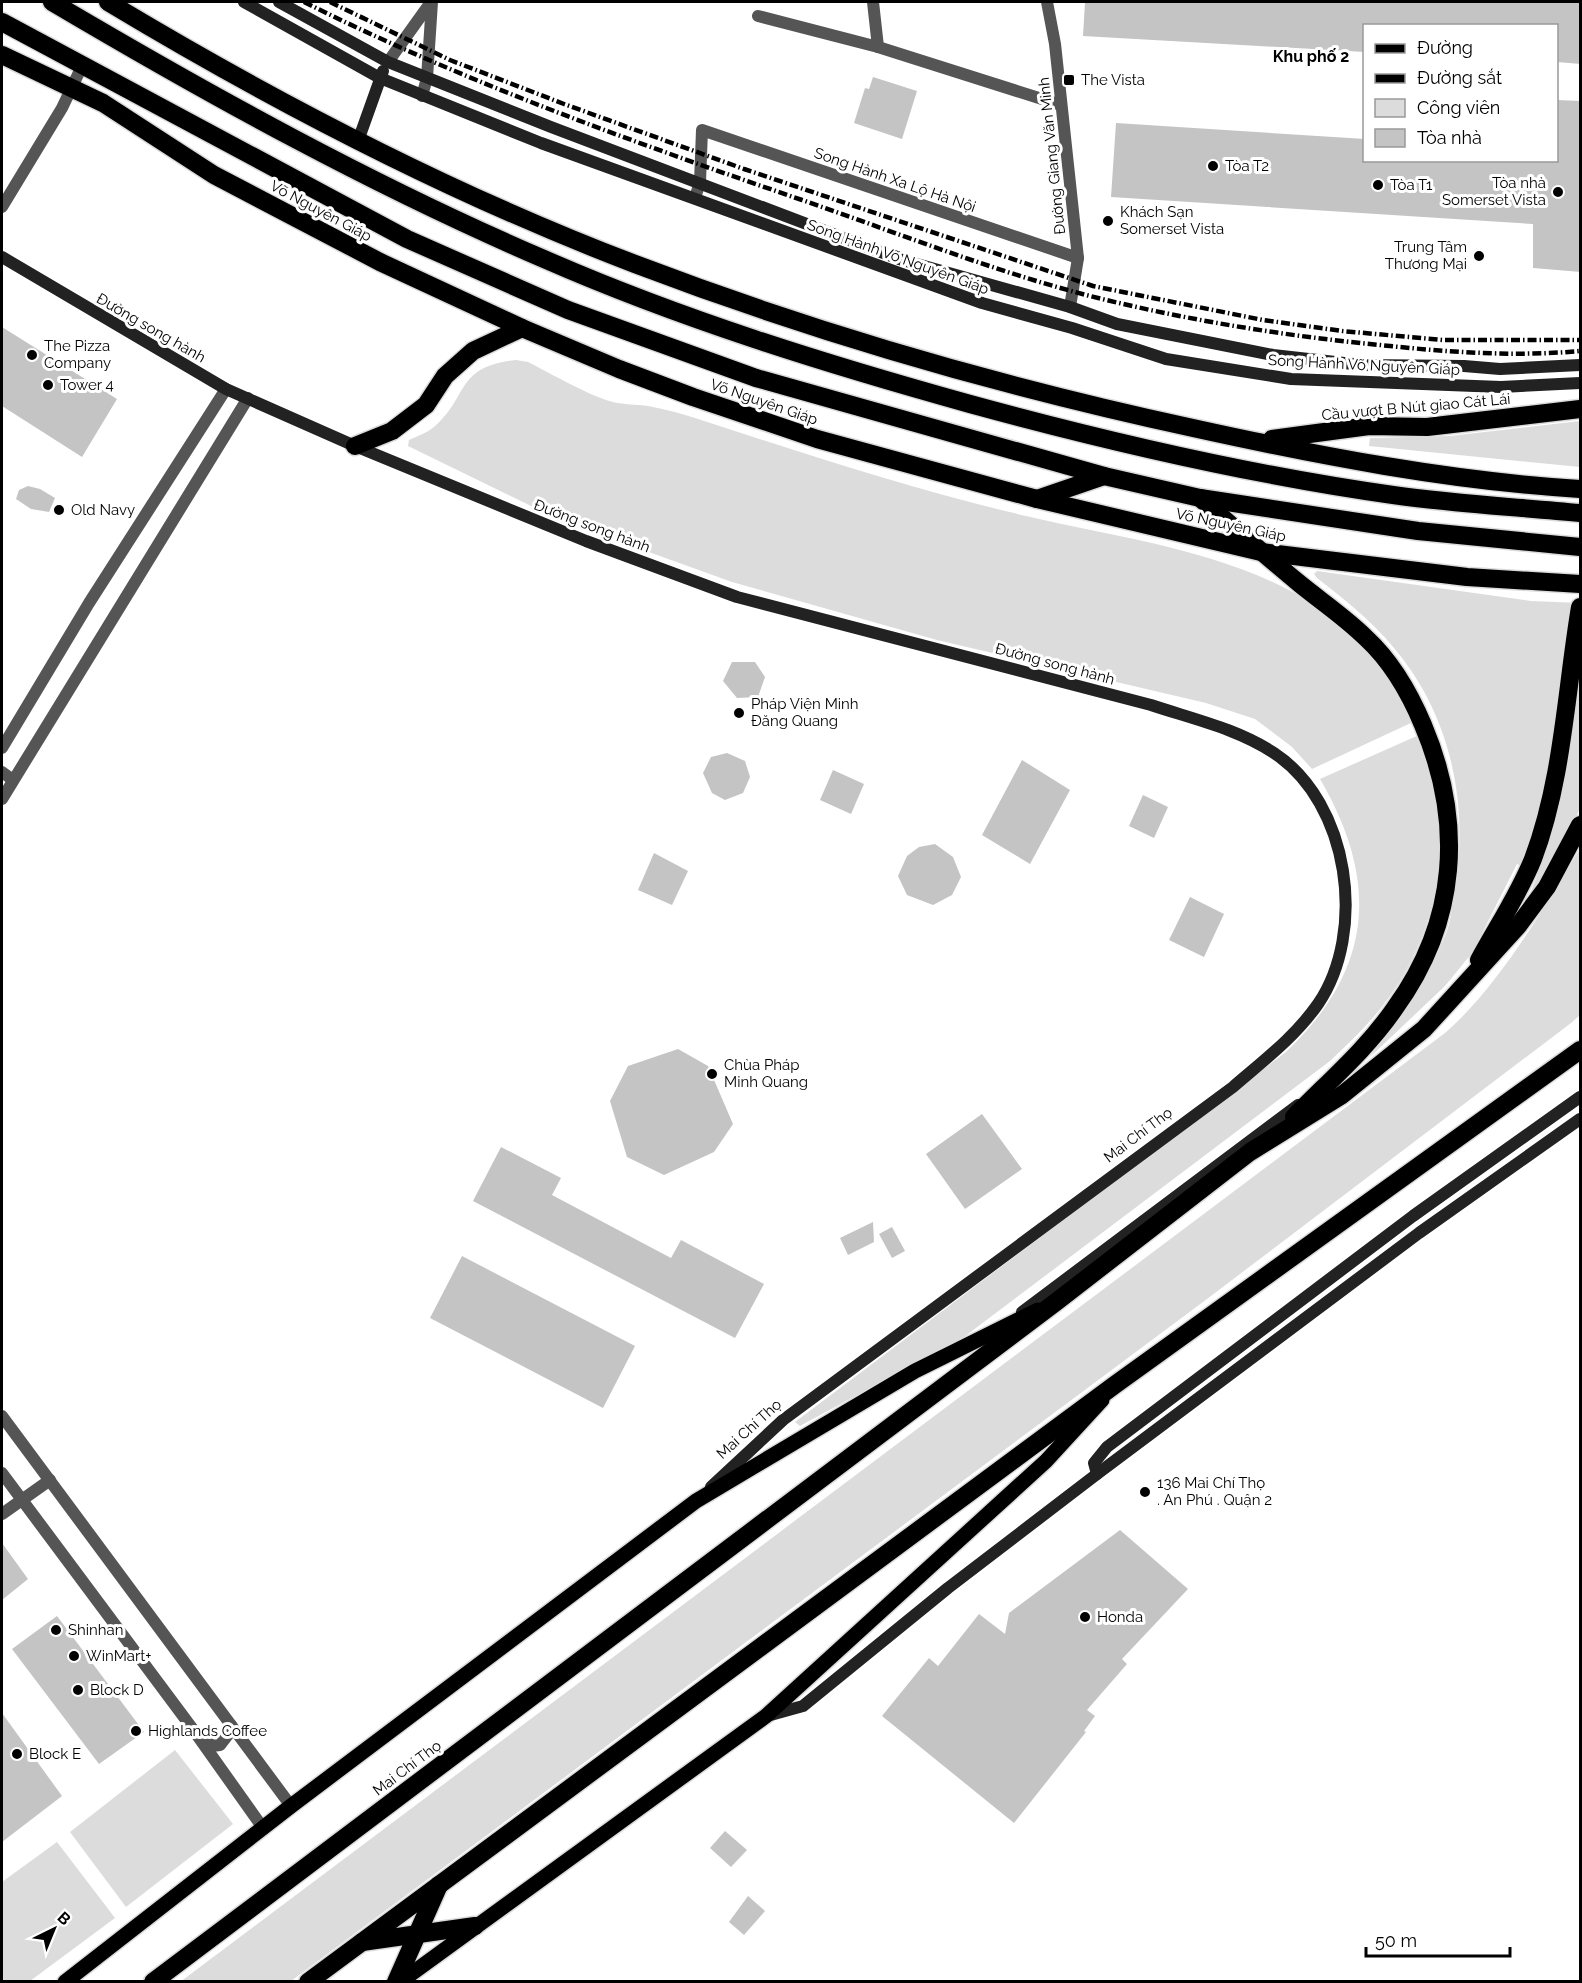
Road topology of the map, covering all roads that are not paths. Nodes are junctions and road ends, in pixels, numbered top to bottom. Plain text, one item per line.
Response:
1 (52, 2) edge
2 (108, 2) edge
3 (244, 2) edge
4 (279, 2) edge
5 (432, 2) edge
6 (873, 2) edge
7 (1047, 2) edge
8 (758, 16) dead end
9 (2, 22) edge
10 (121, 42) junction
11 (177, 43) junction
12 (878, 47) junction
13 (195, 54) junction
14 (2, 55) edge
15 (388, 62) junction
16 (83, 64) junction
17 (380, 78) junction
18 (427, 78) junction
19 (71, 88) junction
20 (422, 96) junction
21 (225, 102) junction
22 (103, 104) junction
23 (1061, 105) junction
24 (358, 141) junction
25 (700, 182) junction
26 (695, 198) junction
27 (2, 207) edge
28 (2, 257) edge
29 (1078, 258) junction
30 (1070, 307) junction
31 (522, 328) junction
32 (1072, 328) junction
33 (1581, 365) edge
34 (1581, 383) edge
35 (226, 388) junction
36 (248, 398) junction
37 (1581, 409) edge
38 (1255, 442) junction
39 (355, 446) junction
40 (1104, 476) junction
41 (1581, 489) edge
42 (1200, 498) junction
43 (1037, 499) junction
44 (1578, 513) edge
45 (1581, 547) edge
46 (1261, 552) junction
47 (1581, 584) edge
48 (1581, 607) edge
49 (1210, 724) joint
50 (2, 748) edge
51 (2, 772) edge
52 (13, 780) junction
53 (2, 799) edge
54 (1581, 825) edge
55 (1462, 990) junction
56 (1581, 1050) edge
57 (1325, 1084) junction
58 (1581, 1097) edge
59 (1581, 1119) edge
60 (1276, 1136) junction
61 (1056, 1302) junction
62 (1007, 1323) junction
63 (1116, 1384) junction
64 (2, 1416) edge
65 (2, 1473) edge
66 (1097, 1474) junction
67 (50, 1480) junction
68 (21, 1499) junction
69 (696, 1501) junction
70 (2, 1514) edge
71 (766, 1716) junction
72 (231, 1725) junction
73 (192, 1728) junction
74 (291, 1806) junction
75 (263, 1828) junction
76 (441, 1882) junction
77 (475, 1926) junction
78 (417, 1934) junction
79 (360, 1942) junction
80 (64, 1982) edge
81 (153, 1982) edge
82 (308, 1982) edge
83 (398, 1982) edge

1 - 10 highway
2 - 11 highway
3 - 17 main road, Song Hành Võ Nguyên Giáp
4 - 15 main road, Song Hành Võ Nguyên Giáp
5 - 15 street
5 - 18 street
6 - 12 street
7 - 23 street, Đường Giang Văn Minh
8 - 12 street
9 - 16 highway, Võ Nguyên Giáp
10 - 11 highway
10 - 21 highway
11 - 13 highway
12 - 23 street
13 - 21 highway
13 - 24 highway
14 - 19 highway, Võ Nguyên Giáp
15 - 17 main road
15 - 18 main road, Song Hành Võ Nguyên Giáp
16 - 19 street
16 - 22 highway
16 - 40 highway, Võ Nguyên Giáp
17 - 20 main road, Song Hành Võ Nguyên Giáp
17 - 24 main road
18 - 20 street
18 - 25 main road, Song Hành Võ Nguyên Giáp
19 - 22 highway, Võ Nguyên Giáp
19 - 27 street
20 - 26 main road, Song Hành Võ Nguyên Giáp
21 - 44 highway
22 - 31 highway, Võ Nguyên Giáp
23 - 29 street, Đường Giang Văn Minh
24 - 38 highway
25 - 26 street
25 - 29 street, Song Hành Xa Lộ Hà Nội
25 - 30 main road, Song Hành Võ Nguyên Giáp
26 - 32 main road, Song Hành Võ Nguyên Giáp
28 - 35 main road, Đường song hành
29 - 30 street, Đường Giang Văn Minh
30 - 32 main road
30 - 33 main road, Song Hành Võ Nguyên Giáp
31 - 39 highway
31 - 43 highway, Võ Nguyên Giáp
32 - 34 main road, Song Hành Võ Nguyên Giáp
35 - 36 main road, Đường song hành
35 - 50 street
36 - 39 main road, Đường song hành
36 - 52 street
37 - 38 highway, Cầu vượt B Nút giao Cát Lái
38 - 41 highway
39 - 49 main road, Đường song hành
40 - 42 highway, Võ Nguyên Giáp
40 - 43 highway
42 - 45 highway, Võ Nguyên Giáp
42 - 46 highway
43 - 46 highway, Võ Nguyên Giáp
46 - 47 highway, Võ Nguyên Giáp
46 - 57 highway
48 - 55 highway
49 - 69 main road, Mai Chí Thọ
51 - 52 street
52 - 53 street
54 - 55 highway
55 - 60 highway
56 - 63 highway
57 - 60 highway
57 - 62 main road, Mai Chí Thọ
58 - 66 main road
59 - 66 main road
60 - 61 highway, Mai Chí Thọ
61 - 62 main road, Mai Chí Thọ
61 - 81 highway, Mai Chí Thọ
62 - 69 main road, Mai Chí Thọ
63 - 71 main road
63 - 76 highway
64 - 67 street
65 - 68 street
66 - 71 main road
67 - 68 street
67 - 72 street
68 - 70 street
68 - 73 street
69 - 74 main road, Mai Chí Thọ
71 - 77 main road
72 - 73 street
72 - 74 street
73 - 75 street
74 - 75 main road, Mai Chí Thọ
75 - 80 main road, Mai Chí Thọ
76 - 78 highway
76 - 79 highway
77 - 78 highway
77 - 83 main road
78 - 79 highway
78 - 83 highway
79 - 82 highway

